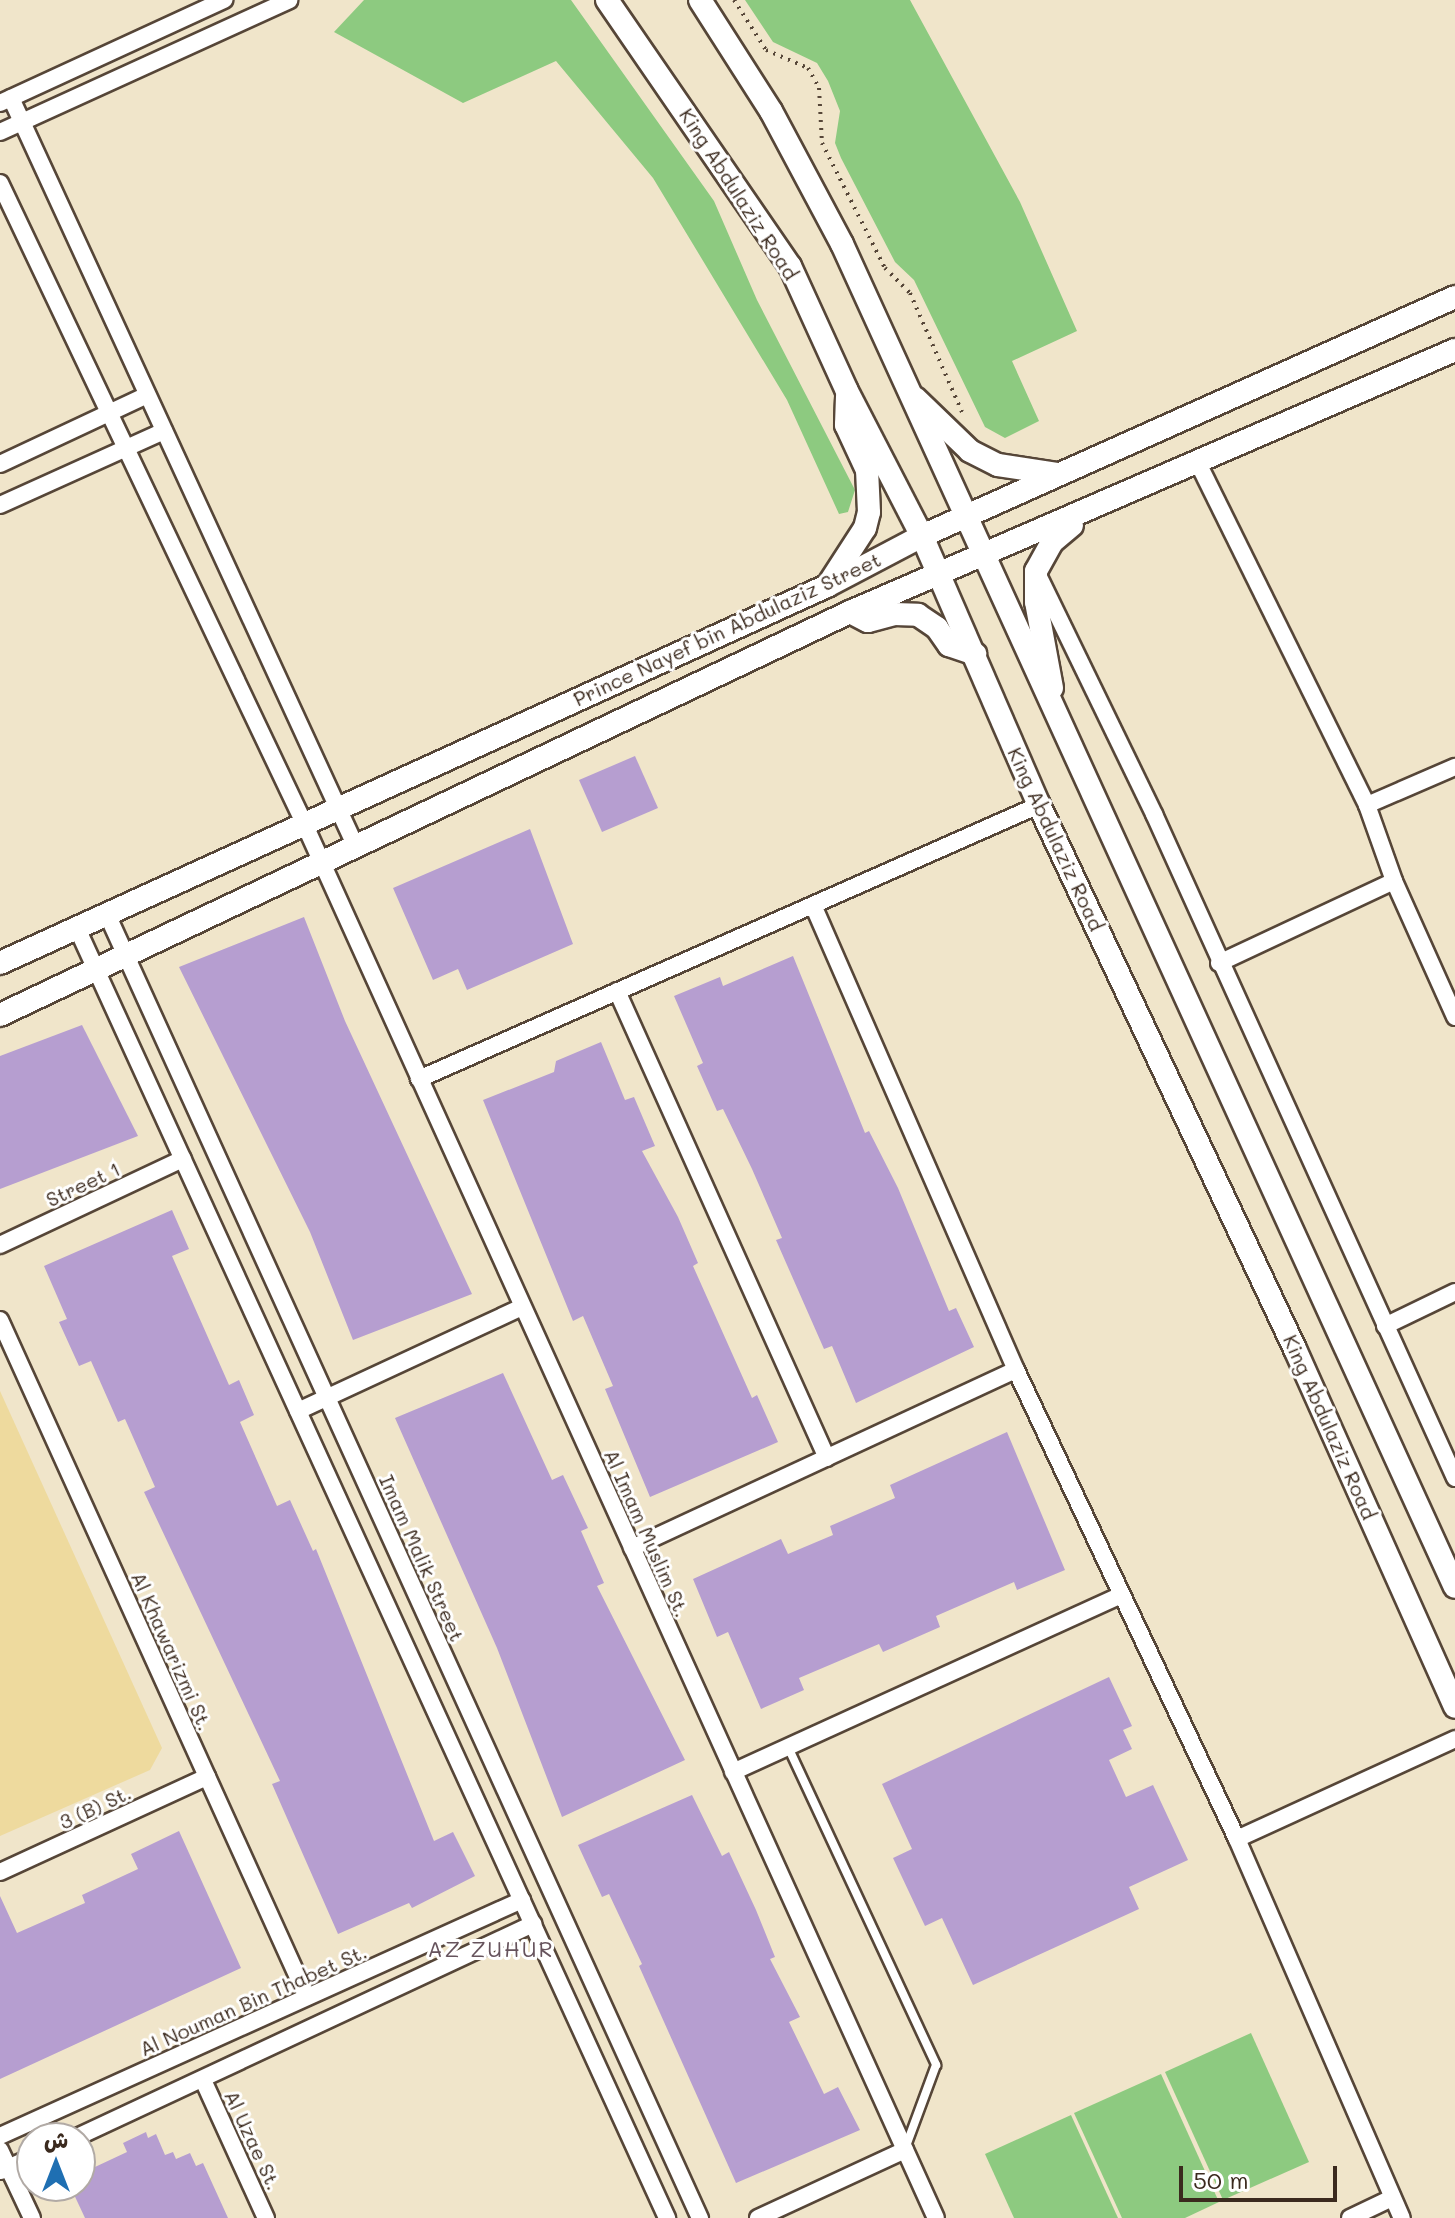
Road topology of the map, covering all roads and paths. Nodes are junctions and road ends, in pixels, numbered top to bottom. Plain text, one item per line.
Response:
1 (224, 0) edge
2 (289, 0) edge
3 (607, 0) edge
4 (700, 0) edge
5 (734, 0) edge
6 (5, 100) edge
7 (22, 122) junction
8 (0, 132) edge
9 (0, 183) edge
10 (1455, 297) edge
11 (1455, 350) edge
12 (847, 391) junction
13 (147, 395) junction
14 (911, 395) junction
15 (109, 413) junction
16 (966, 422) dead end
17 (164, 431) junction
18 (126, 448) junction
19 (1198, 463) junction
20 (0, 464) edge
21 (1067, 474) junction
22 (0, 505) edge
23 (1090, 510) junction
24 (967, 517) junction
25 (922, 536) junction
26 (982, 558) junction
27 (1036, 571) junction
28 (940, 575) junction
29 (827, 586) junction
30 (850, 612) junction
31 (975, 654) junction
32 (1058, 721) junction
33 (1455, 767) edge
34 (1039, 805) junction
35 (1367, 805) junction
36 (338, 807) junction
37 (304, 823) junction
38 (356, 847) junction
39 (321, 864) junction
40 (1394, 881) junction
41 (813, 905) junction
42 (107, 914) junction
43 (77, 928) junction
44 (127, 957) junction
45 (0, 963) edge
46 (1219, 963) junction
47 (97, 971) junction
48 (617, 991) junction
49 (0, 1015) edge
50 (1455, 1017) edge
51 (419, 1079) junction
52 (183, 1159) junction
53 (0, 1245) edge
54 (1455, 1292) edge
55 (522, 1307) junction
56 (0, 1320) edge
57 (1385, 1326) junction
58 (1016, 1370) junction
59 (327, 1397) junction
60 (298, 1411) junction
61 (827, 1458) junction
62 (1455, 1478) edge
63 (632, 1548) junction
64 (1455, 1587) edge
65 (1121, 1595) junction
66 (1455, 1707) edge
67 (1455, 1739) edge
68 (788, 1747) junction
69 (733, 1772) junction
70 (207, 1777) junction
71 (1237, 1839) junction
72 (0, 1872) edge
73 (522, 1900) junction
74 (533, 1924) junction
75 (307, 1997) junction
76 (203, 2080) junction
77 (96, 2128) edge
78 (0, 2136) edge
79 (0, 2150) edge
80 (905, 2150) junction
81 (5, 2170) edge
82 (1392, 2198) junction
83 (32, 2218) edge
84 (266, 2218) edge
85 (667, 2218) edge
86 (700, 2218) edge
87 (758, 2218) edge
88 (936, 2218) edge
89 (1350, 2218) edge
90 (1402, 2218) edge

1 - 6 street
2 - 7 street
3 - 12 main road, King Abdulaziz Road
4 - 14 main road
5 - 16 path
6 - 7 street
7 - 8 street
7 - 13 street
9 - 15 street, Al Imam Muslim St.
10 - 21 main road, Prince Nayef bin Abdulaziz Street
11 - 19 main road, Prince Nayef bin Abdulaziz Street
12 - 25 main road, King Abdulaziz Road
12 - 29 main road
13 - 15 street
13 - 17 street
14 - 21 main road
14 - 24 main road
15 - 18 street, Al Imam Muslim St.
15 - 20 street
17 - 18 street
17 - 36 street
18 - 22 street
18 - 37 street, Al Imam Muslim St.
19 - 23 main road, Prince Nayef bin Abdulaziz Street
19 - 35 street
21 - 24 main road, Prince Nayef bin Abdulaziz Street
23 - 26 main road, Prince Nayef bin Abdulaziz Street
23 - 27 main road
24 - 25 main road, Prince Nayef bin Abdulaziz Street
24 - 26 main road
25 - 28 main road, King Abdulaziz Road
25 - 29 main road, Prince Nayef bin Abdulaziz Street
26 - 28 main road, Prince Nayef bin Abdulaziz Street
26 - 32 main road
27 - 32 main road
27 - 46 street
28 - 30 main road, Prince Nayef bin Abdulaziz Street
28 - 31 main road, King Abdulaziz Road
29 - 36 main road, Prince Nayef bin Abdulaziz Street
30 - 31 main road
30 - 38 main road, Prince Nayef bin Abdulaziz Street
31 - 34 main road, King Abdulaziz Road
32 - 64 main road
33 - 35 street
34 - 41 street
34 - 66 main road, King Abdulaziz Road
35 - 40 street
36 - 37 main road, Prince Nayef bin Abdulaziz Street
36 - 38 street
37 - 39 street, Al Imam Muslim St.
37 - 42 main road, Prince Nayef bin Abdulaziz Street
38 - 39 main road, Prince Nayef bin Abdulaziz Street
39 - 44 main road, Prince Nayef bin Abdulaziz Street
39 - 51 street, Al Imam Muslim St.
40 - 46 street
40 - 50 street
41 - 48 street
41 - 58 street
42 - 43 main road, Prince Nayef bin Abdulaziz Street
42 - 44 street, Imam Malik Street
43 - 45 main road, Prince Nayef bin Abdulaziz Street
43 - 47 street
44 - 47 main road, Prince Nayef bin Abdulaziz Street
44 - 59 street, Imam Malik Street
46 - 57 street
47 - 49 main road, Prince Nayef bin Abdulaziz Street
47 - 52 street
48 - 51 street
48 - 61 street
51 - 55 street, Al Imam Muslim St.
52 - 53 street, Street 1
52 - 60 street
54 - 57 street
55 - 59 street
55 - 63 street, Al Imam Muslim St.
56 - 70 street, Al Khawarizmi St.
57 - 62 street
58 - 61 street
58 - 65 street
59 - 60 street
59 - 86 street, Imam Malik Street
60 - 73 street
61 - 63 street
63 - 69 street, Al Imam Muslim St.
65 - 68 street
65 - 71 street
67 - 71 street
68 - 69 street
68 - 80 lane
69 - 80 street, Al Imam Muslim St.
70 - 72 street, 3 (B) St.
70 - 75 street, Al Khawarizmi St.
71 - 82 street
73 - 74 street
73 - 75 street, Al Nouman Bin Thabet St.
74 - 76 street
74 - 85 street
75 - 78 street, Al Nouman Bin Thabet St.
76 - 77 street
76 - 84 street, Al Uzae St.
79 - 81 street
80 - 87 street
80 - 88 street, Al Imam Muslim St.
81 - 83 street
82 - 89 street
82 - 90 street

